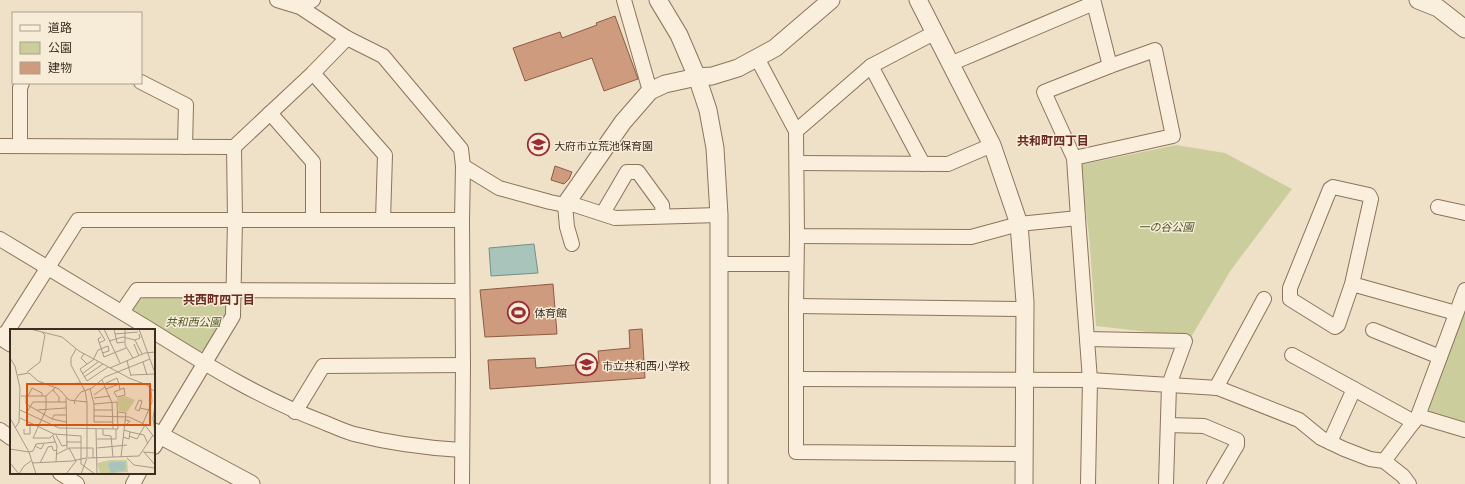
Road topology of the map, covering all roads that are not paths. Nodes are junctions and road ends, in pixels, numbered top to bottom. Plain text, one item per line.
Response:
1 (277, 0) edge
2 (313, 0) edge
3 (624, 0) edge
4 (658, 0) edge
5 (831, 0) edge
6 (918, 0) edge
7 (1418, 0) edge
8 (1094, 1) edge
9 (300, 7) junction
10 (1465, 29) edge
11 (934, 33) junction
12 (347, 38) junction
13 (757, 58) junction
14 (950, 64) junction
15 (871, 66) junction
16 (1110, 66) junction
17 (313, 73) junction
18 (697, 78) junction
19 (142, 82) edge
20 (22, 84) edge
21 (650, 91) junction
22 (270, 113) junction
23 (796, 131) junction
24 (992, 145) junction
25 (0, 146) edge
26 (20, 146) junction
27 (185, 147) junction
28 (234, 148) junction
29 (1074, 158) junction
30 (797, 163) junction
31 (923, 164) junction
32 (463, 166) junction
33 (565, 205) junction
34 (1438, 207) dead end
35 (603, 213) junction
36 (1465, 213) edge
37 (719, 215) junction
38 (663, 216) junction
39 (1078, 218) junction
40 (235, 220) junction
41 (313, 220) junction
42 (383, 220) junction
43 (462, 220) junction
44 (1018, 224) junction
45 (797, 236) junction
46 (0, 239) edge
47 (572, 244) dead end
48 (720, 264) junction
49 (796, 264) junction
50 (48, 267) junction
51 (1352, 284) junction
52 (234, 290) junction
53 (1465, 290) edge
54 (462, 291) junction
55 (1264, 300) dead end
56 (796, 306) junction
57 (1025, 310) junction
58 (122, 312) junction
59 (1456, 313) junction
60 (11, 329) edge
61 (149, 329) edge
62 (1373, 330) dead end
63 (155, 333) edge
64 (1087, 339) junction
65 (1292, 354) dead end
66 (1440, 357) junction
67 (204, 363) junction
68 (463, 365) junction
69 (796, 379) junction
70 (1024, 380) junction
71 (1090, 380) junction
72 (1169, 385) junction
73 (1216, 388) junction
74 (1354, 388) junction
75 (295, 412) junction
76 (1416, 419) junction
77 (1168, 425) junction
78 (0, 430) edge
79 (1465, 430) edge
80 (10, 437) edge
81 (156, 438) edge
82 (1330, 442) junction
83 (462, 450) junction
84 (1024, 454) junction
85 (1384, 461) junction
86 (138, 474) edge
87 (133, 484) edge
88 (251, 484) edge
89 (462, 484) edge
90 (719, 484) edge
91 (1024, 484) edge
92 (1088, 484) edge
93 (1166, 484) edge
94 (1214, 484) edge
95 (1409, 484) edge

1 - 9 street
2 - 9 street
3 - 21 street
4 - 18 street
5 - 13 street
6 - 11 street
7 - 10 street
8 - 14 street
8 - 16 street
9 - 12 street
11 - 14 street
11 - 15 street
12 - 17 street
12 - 32 street
13 - 18 street
13 - 23 street
14 - 24 street
15 - 23 street
15 - 31 street
16 - 29 street
16 - 29 street
17 - 22 street
17 - 42 street
18 - 21 street
18 - 37 street
19 - 27 street
20 - 26 street
21 - 33 street
22 - 28 street
22 - 41 street
23 - 30 street
24 - 31 street
24 - 44 street
25 - 26 street
26 - 27 street
27 - 28 street
28 - 40 street
29 - 39 street
30 - 31 street
30 - 45 street
32 - 33 street
32 - 43 street
33 - 35 street
33 - 47 street
34 - 36 street
35 - 38 street
35 - 38 street
37 - 38 street
37 - 48 street
39 - 44 street
39 - 64 street
40 - 41 street
40 - 50 street
40 - 52 street
41 - 42 street
42 - 43 street
43 - 54 street
44 - 45 street
44 - 57 street
45 - 49 street
46 - 50 street
48 - 49 street
48 - 90 street
49 - 56 street
50 - 58 street
50 - 60 street
51 - 51 street
51 - 59 street
52 - 54 street
52 - 58 street
52 - 67 street
53 - 59 street
54 - 68 street
55 - 73 street
56 - 57 street
56 - 69 street
57 - 70 street
58 - 61 street
59 - 66 street
62 - 66 street
63 - 67 street
64 - 71 street
64 - 72 street
65 - 74 street
66 - 76 street
67 - 75 street
67 - 81 street
68 - 75 street
68 - 83 street
69 - 70 street
69 - 84 street
70 - 71 street
70 - 84 street
71 - 72 street
71 - 92 street
72 - 73 street
72 - 77 street
73 - 82 street
74 - 76 street
74 - 82 street
75 - 83 street
76 - 79 street
76 - 85 street
77 - 93 street
77 - 94 street
78 - 80 street
81 - 88 street
82 - 85 street
83 - 89 street
84 - 91 street
85 - 95 street
86 - 87 street

